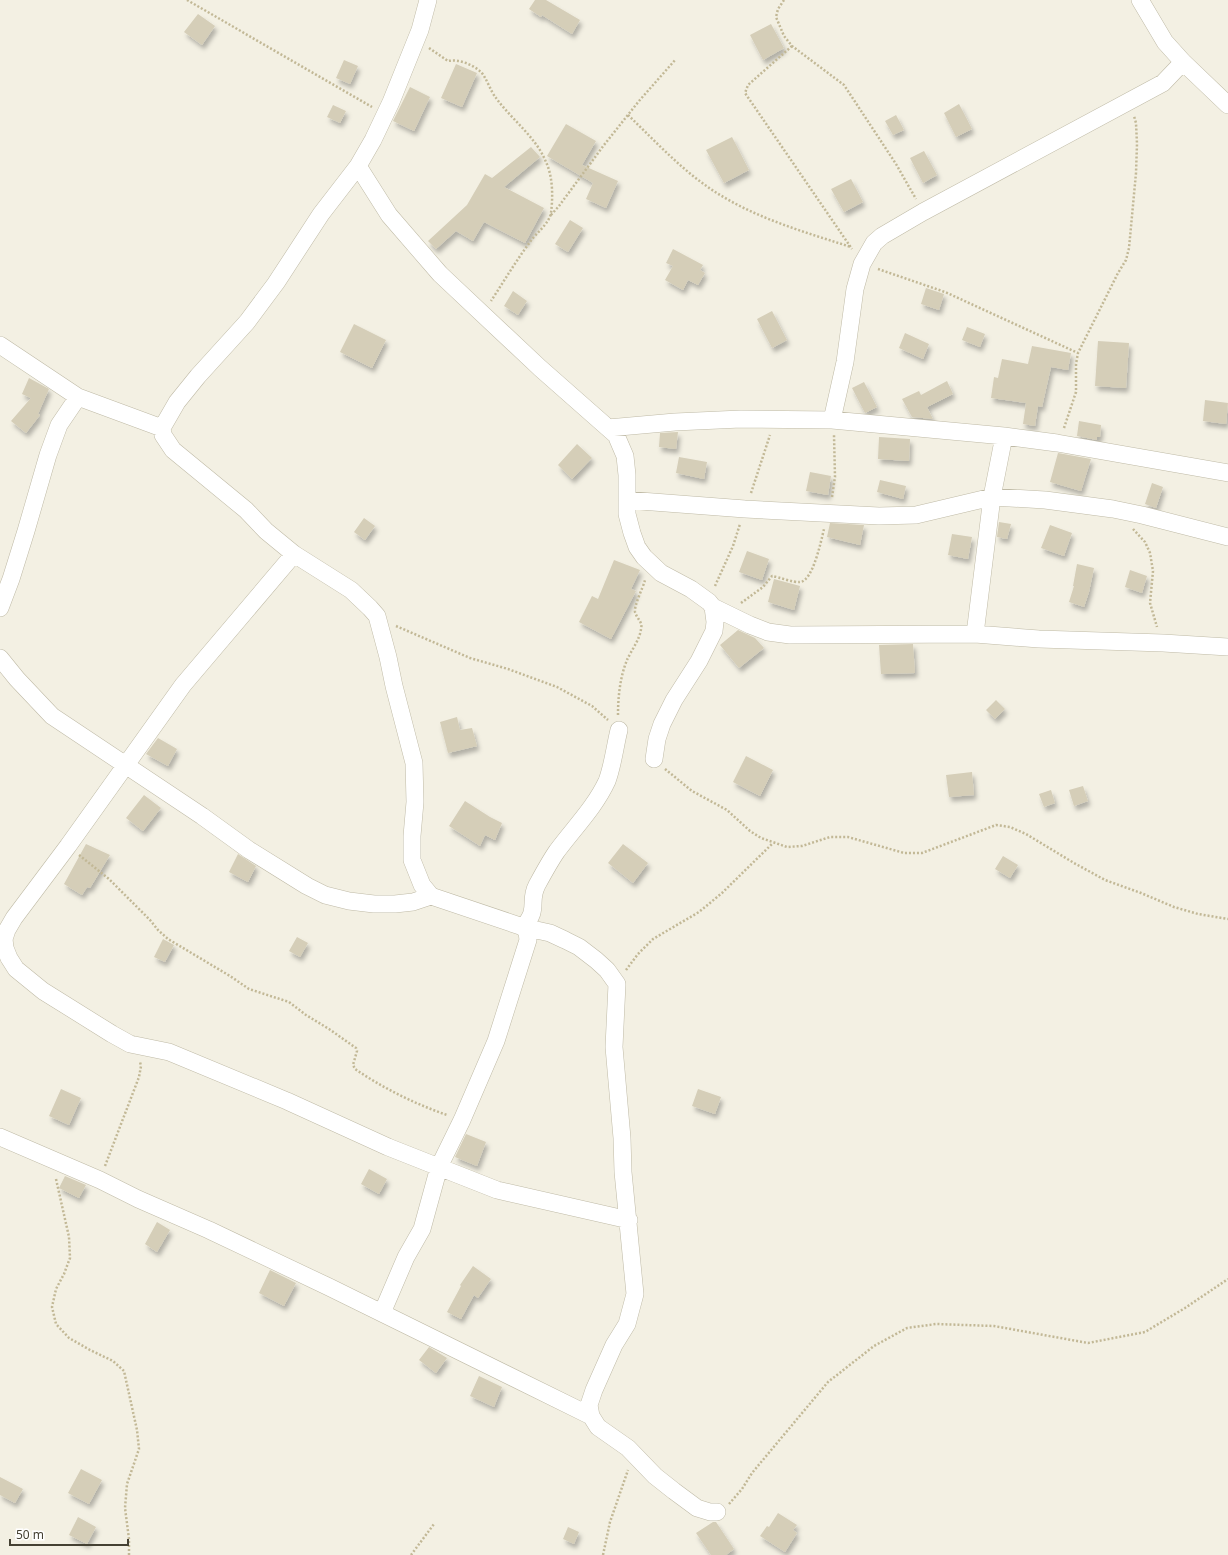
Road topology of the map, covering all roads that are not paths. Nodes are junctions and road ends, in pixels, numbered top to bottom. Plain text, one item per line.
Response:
1 (428, 0) edge
2 (1140, 0) edge
3 (1183, 62) junction
4 (1228, 105) edge
5 (358, 166) junction
6 (0, 345) edge
7 (78, 397) junction
8 (832, 420) junction
9 (162, 428) junction
10 (608, 428) junction
11 (1004, 436) junction
12 (1228, 473) edge
13 (992, 497) junction
14 (627, 500) junction
15 (1228, 537) edge
16 (294, 554) junction
17 (711, 604) junction
18 (0, 608) edge
19 (974, 634) junction
20 (1228, 647) edge
21 (0, 658) edge
22 (619, 730) road end
23 (654, 759) road end
24 (126, 766) junction
25 (431, 896) junction
26 (523, 927) junction
27 (0, 1137) edge
28 (439, 1167) junction
29 (629, 1220) junction
30 (382, 1313) junction
31 (591, 1416) junction
32 (718, 1512) road end

1 - 5 street
2 - 3 street
3 - 4 street
3 - 8 street
5 - 9 street
5 - 10 street
6 - 7 street
7 - 9 street
7 - 18 street
8 - 10 street
8 - 11 street
9 - 16 street
10 - 14 street
11 - 12 street
11 - 13 street
13 - 14 street
13 - 15 street
13 - 19 street
14 - 17 street
16 - 24 street
16 - 25 street
17 - 19 street
17 - 23 street
19 - 20 street
21 - 24 street
22 - 26 street
24 - 25 street
24 - 28 street
25 - 26 street
26 - 28 street
26 - 29 street
27 - 30 street
28 - 29 street
28 - 30 street
29 - 31 street
30 - 31 street
31 - 32 street

